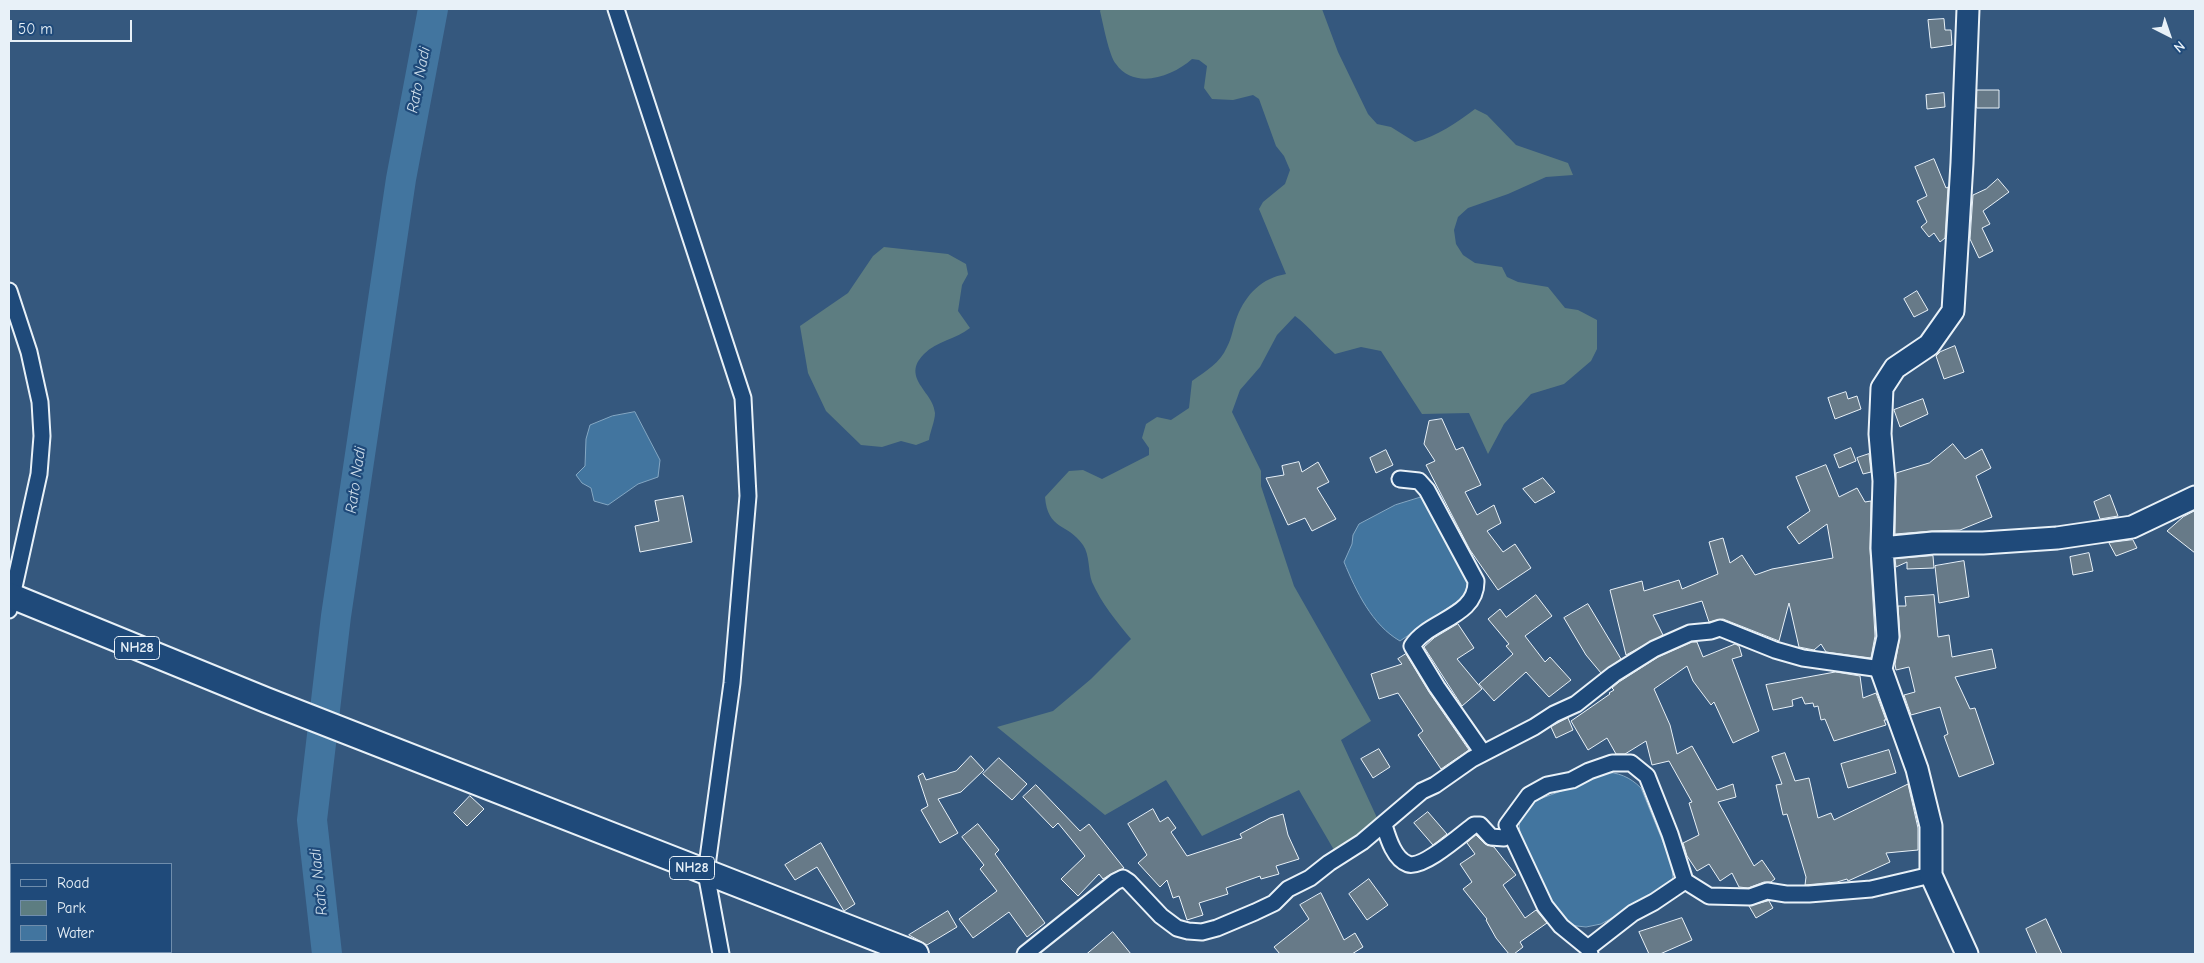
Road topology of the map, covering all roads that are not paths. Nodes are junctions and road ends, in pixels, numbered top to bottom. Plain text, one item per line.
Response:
1 (616, 9) edge
2 (1968, 9) edge
3 (9, 291) edge
4 (1400, 479) dead end
5 (2195, 497) edge
6 (1882, 548) junction
7 (10, 601) edge
8 (1880, 669) junction
9 (1483, 753) junction
10 (1384, 825) junction
11 (1511, 834) junction
12 (706, 873) junction
13 (1932, 875) junction
14 (1685, 880) junction
15 (1589, 951) edge
16 (721, 954) edge
17 (916, 954) edge
18 (1024, 954) edge
19 (1967, 954) edge

1 - 12 street
2 - 6 street
3 - 7 street
4 - 9 street
5 - 6 street
6 - 8 street
7 - 12 main road, NH28
8 - 9 street
8 - 13 street
9 - 10 street
10 - 11 street
10 - 18 street
11 - 14 street
11 - 15 street
12 - 16 street
12 - 17 main road, NH28
13 - 14 street
13 - 19 street
14 - 15 street

